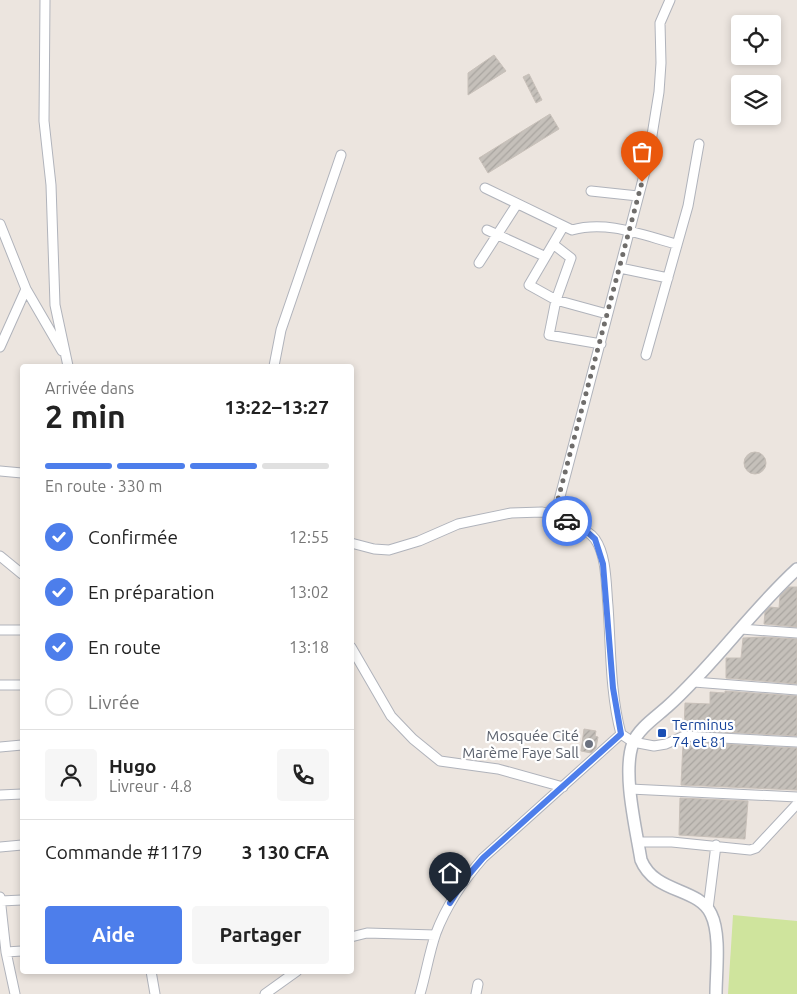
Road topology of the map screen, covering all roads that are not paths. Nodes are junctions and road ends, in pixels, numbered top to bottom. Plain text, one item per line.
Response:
1 (45, 0) edge
2 (670, 0) edge
3 (699, 144) dead end
4 (341, 155) dead end
5 (485, 188) dead end
6 (591, 191) dead end
7 (638, 196) junction
8 (517, 204) junction
9 (0, 224) edge
10 (563, 227) junction
11 (487, 230) dead end
12 (629, 231) junction
13 (498, 235) junction
14 (553, 244) junction
15 (676, 244) junction
16 (544, 256) junction
17 (479, 263) dead end
18 (620, 268) junction
19 (668, 278) junction
20 (26, 289) junction
21 (556, 300) junction
22 (607, 314) junction
23 (600, 344) junction
24 (0, 346) edge
25 (646, 355) dead end
26 (67, 362) edge
27 (274, 364) edge
28 (0, 471) edge
29 (20, 473) edge
30 (560, 516) junction
31 (354, 544) edge
32 (0, 556) edge
33 (797, 569) edge
34 (20, 572) edge
35 (785, 580) junction
36 (797, 581) edge
37 (0, 630) edge
38 (20, 630) edge
39 (741, 630) junction
40 (797, 633) edge
41 (354, 652) edge
42 (694, 682) junction
43 (0, 685) edge
44 (20, 685) edge
45 (797, 690) edge
46 (621, 734) junction
47 (633, 742) junction
48 (797, 742) edge
49 (20, 745) edge
50 (0, 747) edge
51 (562, 787) junction
52 (630, 790) junction
53 (20, 794) edge
54 (0, 795) edge
55 (797, 797) edge
56 (797, 804) edge
57 (638, 842) junction
58 (20, 845) edge
59 (716, 845) junction
60 (0, 847) edge
61 (0, 899) edge
62 (20, 900) edge
63 (708, 909) junction
64 (1, 920) edge
65 (354, 932) edge
66 (361, 933) junction
67 (435, 935) junction
68 (354, 936) edge
69 (20, 950) edge
70 (6, 952) junction
71 (10, 969) junction
72 (0, 971) edge
73 (152, 974) edge
74 (292, 974) edge
75 (478, 984) dead end
76 (15, 994) edge
77 (156, 994) edge
78 (265, 994) edge
79 (420, 994) edge
80 (476, 994) edge
81 (716, 994) edge

1 - 26 street
2 - 7 street
3 - 15 street
4 - 27 street
5 - 8 street
6 - 7 street
7 - 12 street
8 - 10 street
8 - 13 street
9 - 20 street
10 - 12 street
10 - 14 street
11 - 13 street
12 - 15 street
12 - 18 street
13 - 16 street
13 - 17 street
14 - 16 street
14 - 21 street
15 - 19 street
16 - 21 street
18 - 19 street
18 - 22 street
19 - 25 street
20 - 24 street
20 - 26 street
21 - 22 street
21 - 23 street
22 - 23 street
23 - 30 street
28 - 29 street
30 - 31 street
30 - 46 street
32 - 34 street
33 - 35 street
35 - 36 street
35 - 39 street
37 - 38 street
39 - 40 street
39 - 42 street
41 - 51 street
42 - 45 street
42 - 47 street
43 - 44 street
46 - 47 street
46 - 51 street
47 - 48 street
47 - 52 street
49 - 50 street
51 - 67 street
52 - 55 street
52 - 57 street
53 - 54 street
56 - 59 street
57 - 59 street
57 - 63 street
58 - 60 street
59 - 63 street
61 - 62 street
61 - 64 street
63 - 81 street
64 - 70 street
65 - 66 street
66 - 67 street
66 - 68 street
67 - 79 street
69 - 70 street
70 - 71 street
71 - 72 street
71 - 76 street
73 - 77 street
74 - 78 street
75 - 80 street

